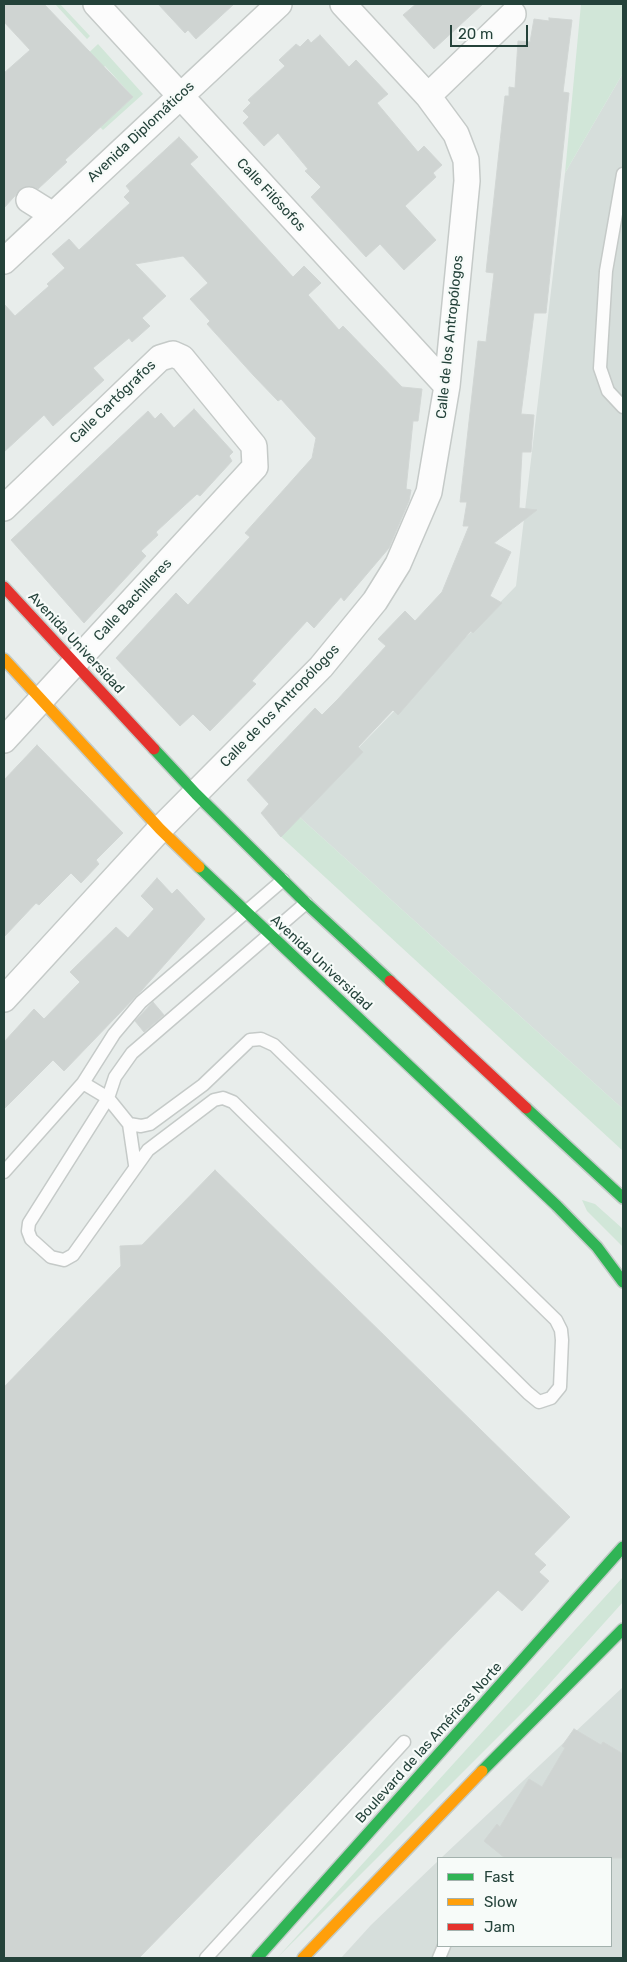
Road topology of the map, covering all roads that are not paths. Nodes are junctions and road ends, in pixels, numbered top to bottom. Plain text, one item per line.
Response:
1 (96, 4) edge
2 (279, 4) edge
3 (343, 4) edge
4 (513, 14) dead end
5 (180, 96) junction
6 (428, 96) junction
7 (623, 174) edge
8 (29, 200) dead end
9 (53, 215) junction
10 (4, 261) edge
11 (447, 386) junction
12 (623, 407) edge
13 (256, 457) joint
14 (4, 508) edge
15 (4, 587) edge
16 (4, 659) edge
17 (74, 664) junction
18 (41, 700) junction
19 (4, 740) edge
20 (196, 794) junction
21 (160, 829) junction
22 (283, 880) junction
23 (306, 903) junction
24 (246, 913) junction
25 (270, 936) junction
26 (4, 999) edge
27 (83, 1083) junction
28 (108, 1098) junction
29 (128, 1124) junction
30 (135, 1165) junction
31 (4, 1172) edge
32 (623, 1198) edge
33 (623, 1282) edge
34 (623, 1547) edge
35 (623, 1629) edge
36 (404, 1742) dead end
37 (206, 1958) edge
38 (257, 1958) edge
39 (303, 1958) edge

1 - 5 street, Calle Filósofos
2 - 5 street, Avenida Diplomáticos
3 - 6 street, Calle de los Antropólogos
4 - 6 street
5 - 9 street, Avenida Diplomáticos
5 - 11 street, Calle Filósofos
6 - 11 street, Calle de los Antropólogos
7 - 12 lane
8 - 9 street
9 - 10 street, Avenida Diplomáticos
11 - 20 street, Calle de los Antropólogos
13 - 14 street, Calle Cartógrafos
13 - 17 street, Calle Bachilleres
15 - 17 street, Avenida Universidad
16 - 18 street, Avenida Universidad
17 - 18 street, Calle Bachilleres
17 - 20 street, Avenida Universidad
18 - 19 street, Calle Bachilleres
18 - 21 street, Avenida Universidad
20 - 21 street, Calle de los Antropólogos
20 - 22 street, Avenida Universidad
21 - 24 street, Avenida Universidad
21 - 26 street, Calle de los Antropólogos
22 - 23 street, Avenida Universidad
22 - 24 lane
23 - 25 lane
23 - 32 street, Avenida Universidad
24 - 25 street, Avenida Universidad
24 - 27 lane
25 - 28 lane
25 - 33 street, Avenida Universidad
27 - 28 lane
27 - 31 lane
28 - 29 lane
28 - 30 lane
29 - 30 lane
29 - 30 lane
34 - 38 street, Boulevard de las Américas Norte
35 - 39 street
36 - 37 lane

